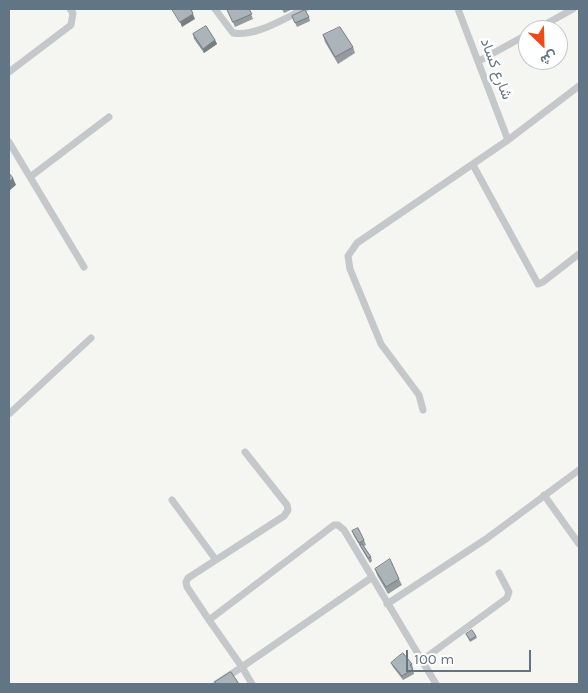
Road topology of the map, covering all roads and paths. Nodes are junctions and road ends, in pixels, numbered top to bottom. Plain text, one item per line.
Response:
1 (70, 9) edge
2 (215, 9) edge
3 (305, 9) edge
4 (458, 9) edge
5 (574, 9) edge
6 (553, 20) edge
7 (518, 39) edge
8 (478, 60) junction
9 (9, 72) edge
10 (579, 86) edge
11 (109, 117) dead end
12 (508, 140) junction
13 (9, 142) edge
14 (473, 165) junction
15 (30, 177) junction
16 (579, 254) edge
17 (84, 267) dead end
18 (91, 338) dead end
19 (423, 410) dead end
20 (9, 414) edge
21 (245, 452) dead end
22 (579, 470) edge
23 (544, 495) junction
24 (172, 500) dead end
25 (579, 544) edge
26 (216, 560) junction
27 (499, 573) dead end
28 (371, 578) junction
29 (387, 604) junction
30 (209, 620) junction
31 (421, 661) junction
32 (242, 667) junction
33 (216, 684) edge
34 (252, 684) edge
35 (436, 684) edge

1 - 9 street
2 - 3 street
4 - 8 street, شارع كساد
5 - 6 street
7 - 8 street
8 - 12 street, شارع كساد
10 - 12 street
11 - 15 street
12 - 14 street
13 - 15 street
14 - 16 street
14 - 19 street
15 - 17 street
18 - 20 street
21 - 26 street
22 - 23 street
23 - 25 street
23 - 29 street
24 - 26 street
26 - 30 street
27 - 31 street
28 - 29 street
28 - 30 street
28 - 32 street
29 - 31 street
30 - 32 street
31 - 35 street
32 - 33 street
32 - 34 street

